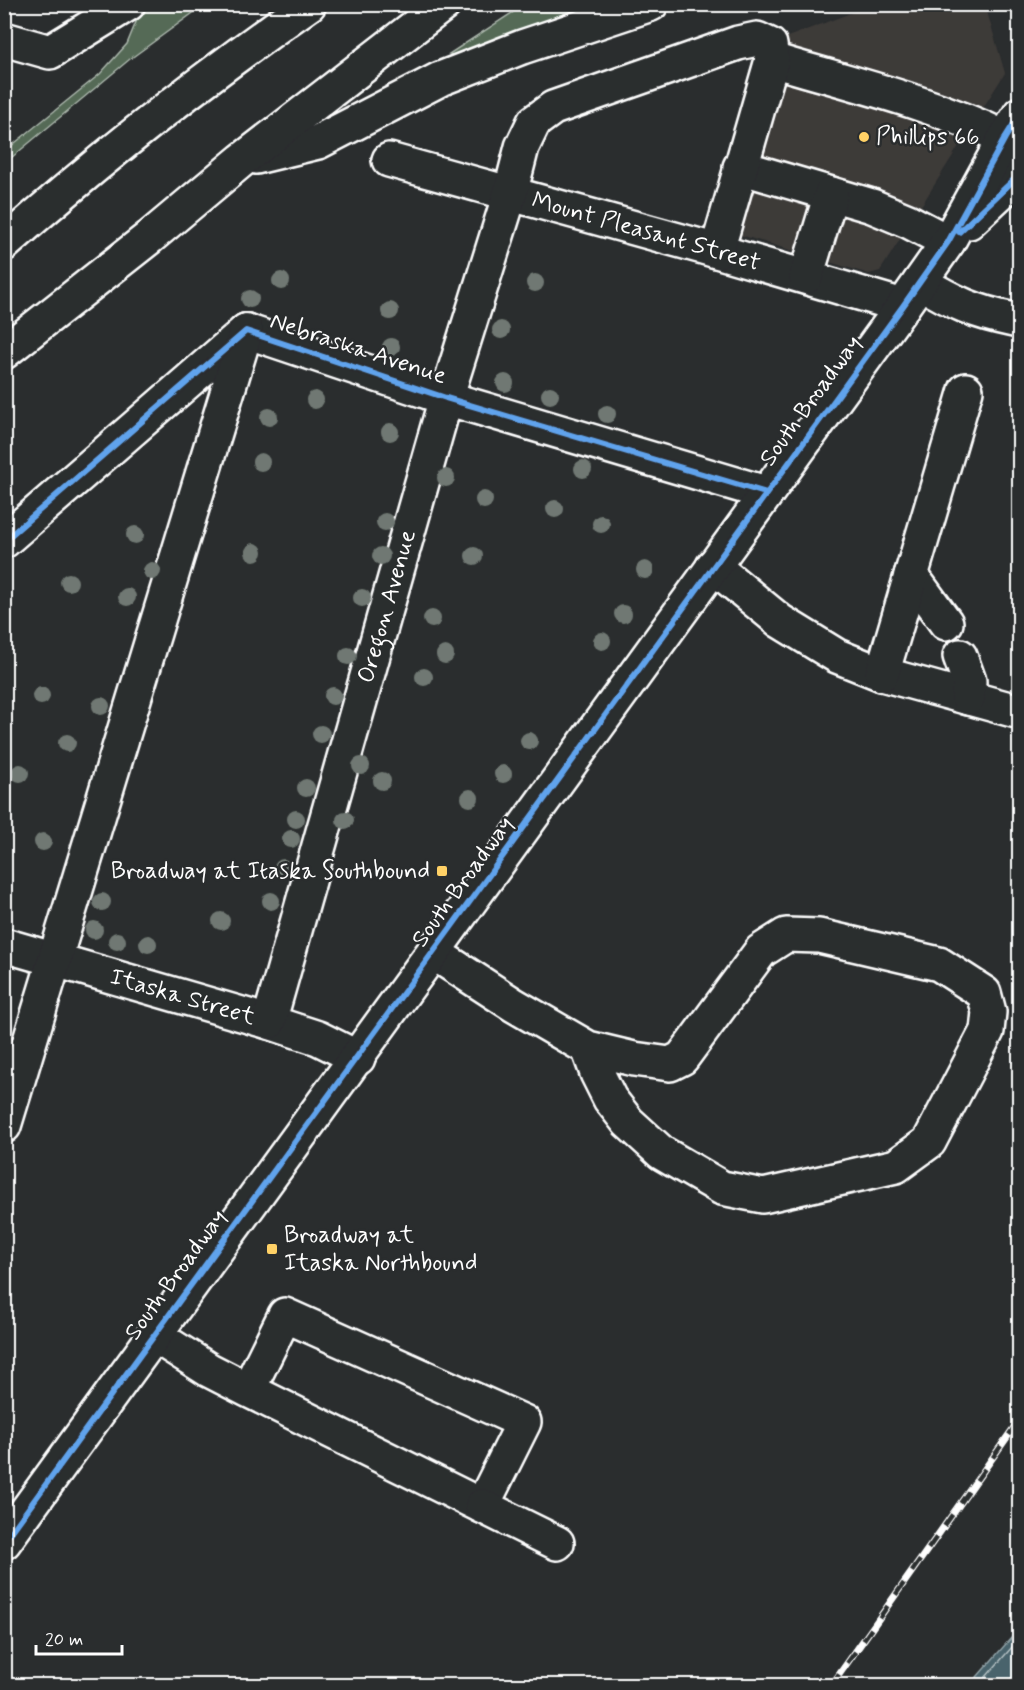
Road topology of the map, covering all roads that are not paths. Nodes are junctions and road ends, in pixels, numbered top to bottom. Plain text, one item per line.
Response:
1 (128, 4) edge
2 (268, 4) edge
3 (309, 4) edge
4 (444, 4) edge
5 (651, 4) edge
6 (4, 39) edge
7 (772, 60) junction
8 (145, 126) junction
9 (1012, 126) edge
10 (242, 160) junction
11 (389, 160) dead end
12 (740, 167) junction
13 (1020, 174) edge
14 (510, 194) junction
15 (831, 194) junction
16 (948, 242) junction
17 (4, 244) edge
18 (717, 251) junction
19 (806, 277) junction
20 (912, 294) junction
21 (1020, 319) edge
22 (246, 331) junction
23 (4, 352) edge
24 (966, 390) dead end
25 (446, 398) junction
26 (766, 493) junction
27 (4, 541) edge
28 (713, 566) junction
29 (911, 575) junction
30 (946, 623) dead end
31 (960, 656) dead end
32 (882, 674) junction
33 (968, 698) junction
34 (1020, 712) edge
35 (4, 945) edge
36 (434, 953) junction
37 (56, 960) junction
38 (268, 1022) junction
39 (588, 1048) junction
40 (358, 1058) junction
41 (4, 1126) edge
42 (154, 1335) junction
43 (248, 1390) junction
44 (482, 1506) junction
45 (4, 1542) edge
46 (557, 1543) dead end

1 - 6 main road
2 - 8 main road
3 - 8 main road
4 - 10 main road
5 - 10 main road
7 - 9 main road
7 - 12 main road
7 - 14 main road, Oregon Avenue
8 - 17 main road
9 - 16 main road, South Broadway
10 - 23 main road
11 - 14 main road, Mount Pleasant Street
12 - 15 main road
12 - 18 main road
13 - 16 main road, South Broadway
14 - 18 main road, Mount Pleasant Street
14 - 25 main road, Oregon Avenue
15 - 16 main road
15 - 19 main road
16 - 20 main road, South Broadway
18 - 19 main road, Mount Pleasant Street
19 - 20 main road, Mount Pleasant Street
20 - 21 main road, Mount Pleasant Street
20 - 26 main road, South Broadway
22 - 25 main road, Nebraska Avenue
22 - 27 main road, Nebraska Avenue
22 - 37 main road
24 - 29 main road
25 - 26 main road, Nebraska Avenue
25 - 38 main road, Oregon Avenue
26 - 28 main road, South Broadway
28 - 32 main road
28 - 36 main road, South Broadway
29 - 30 main road
29 - 32 main road
31 - 33 main road
32 - 33 main road
33 - 34 main road
35 - 37 main road, Itaska Street
36 - 39 main road
36 - 40 main road, South Broadway
37 - 38 main road, Itaska Street
37 - 41 main road
38 - 40 main road, Itaska Street
39 - 39 main road
40 - 42 main road, South Broadway
42 - 43 main road
42 - 45 main road, South Broadway
43 - 44 main road
43 - 44 main road
44 - 46 main road

